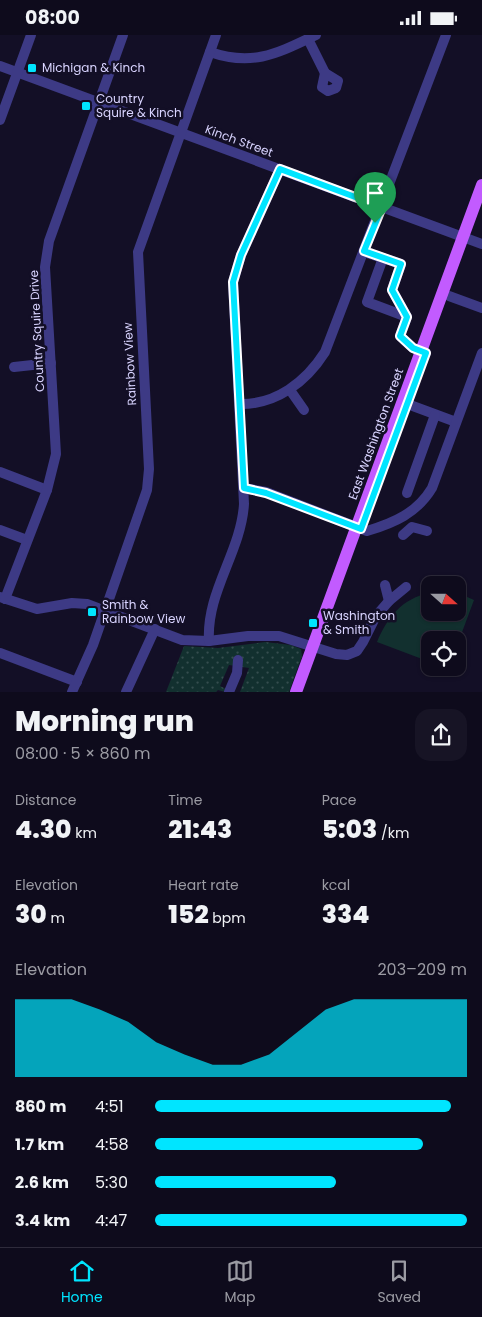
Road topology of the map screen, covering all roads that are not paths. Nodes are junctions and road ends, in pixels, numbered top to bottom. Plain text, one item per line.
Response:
1 (31, 35) edge
2 (124, 35) edge
3 (216, 35) edge
4 (446, 35) edge
5 (312, 37) edge
6 (210, 52) junction
7 (0, 66) edge
8 (18, 72) junction
9 (325, 73) dead end
10 (99, 102) junction
11 (0, 120) edge
12 (180, 132) junction
13 (280, 169) junction
14 (482, 185) edge
15 (482, 203) edge
16 (382, 207) junction
17 (466, 238) junction
18 (482, 244) edge
19 (364, 251) junction
20 (383, 258) junction
21 (449, 296) junction
22 (482, 308) edge
23 (407, 317) junction
24 (424, 352) junction
25 (482, 353) edge
26 (51, 363) junction
27 (14, 367) dead end
28 (290, 389) junction
29 (405, 403) junction
30 (239, 404) junction
31 (304, 410) dead end
32 (435, 415) junction
33 (456, 422) junction
34 (0, 473) edge
35 (244, 488) junction
36 (46, 490) junction
37 (407, 493) dead end
38 (358, 528) junction
39 (0, 530) edge
40 (427, 531) dead end
41 (403, 535) dead end
42 (27, 540) junction
43 (385, 585) dead end
44 (406, 587) dead end
45 (2, 598) edge
46 (389, 601) junction
47 (105, 610) junction
48 (155, 629) junction
49 (209, 641) junction
50 (315, 646) junction
51 (0, 653) edge
52 (238, 660) dead end
53 (77, 682) junction
54 (72, 692) edge
55 (126, 692) edge
56 (230, 692) edge
57 (298, 692) edge

1 - 8 street
2 - 10 street, Country Squire Drive
3 - 6 street, Rainbow View
4 - 16 street
5 - 6 street
5 - 9 street
6 - 12 street, Rainbow View
7 - 8 street, Kinch Street
8 - 10 street, Kinch Street
8 - 11 street
10 - 12 street, Kinch Street
10 - 26 street, Country Squire Drive
12 - 13 street, Kinch Street
12 - 47 street, Rainbow View
13 - 16 street, Kinch Street
13 - 30 street
14 - 17 main road, East Washington Street
15 - 17 main road, East Washington Street
16 - 17 street, Kinch Street
16 - 19 street
17 - 18 street, Kinch Street
17 - 21 main road, East Washington Street
17 - 24 main road, East Washington Street
19 - 20 street
19 - 28 street
20 - 23 street
20 - 23 street
21 - 22 street
21 - 24 main road, East Washington Street
23 - 24 street
24 - 29 main road, East Washington Street
25 - 33 street
26 - 27 street
26 - 36 street, Country Squire Drive
28 - 30 street
28 - 31 street
29 - 32 street
29 - 38 main road, East Washington Street
30 - 35 street
32 - 33 street
32 - 37 street
33 - 38 street
34 - 36 street
35 - 38 street
35 - 49 street
36 - 42 street, Country Squire Drive
38 - 50 main road, East Washington Street
39 - 42 street
40 - 41 street
42 - 45 street, Country Squire Drive
43 - 46 street
44 - 46 street
45 - 47 street
46 - 50 street
47 - 48 street
47 - 53 street, Rainbow View
48 - 49 street
48 - 55 street
49 - 50 street
50 - 57 main road, East Washington Street
51 - 53 street
52 - 56 street
53 - 54 street, Rainbow View

